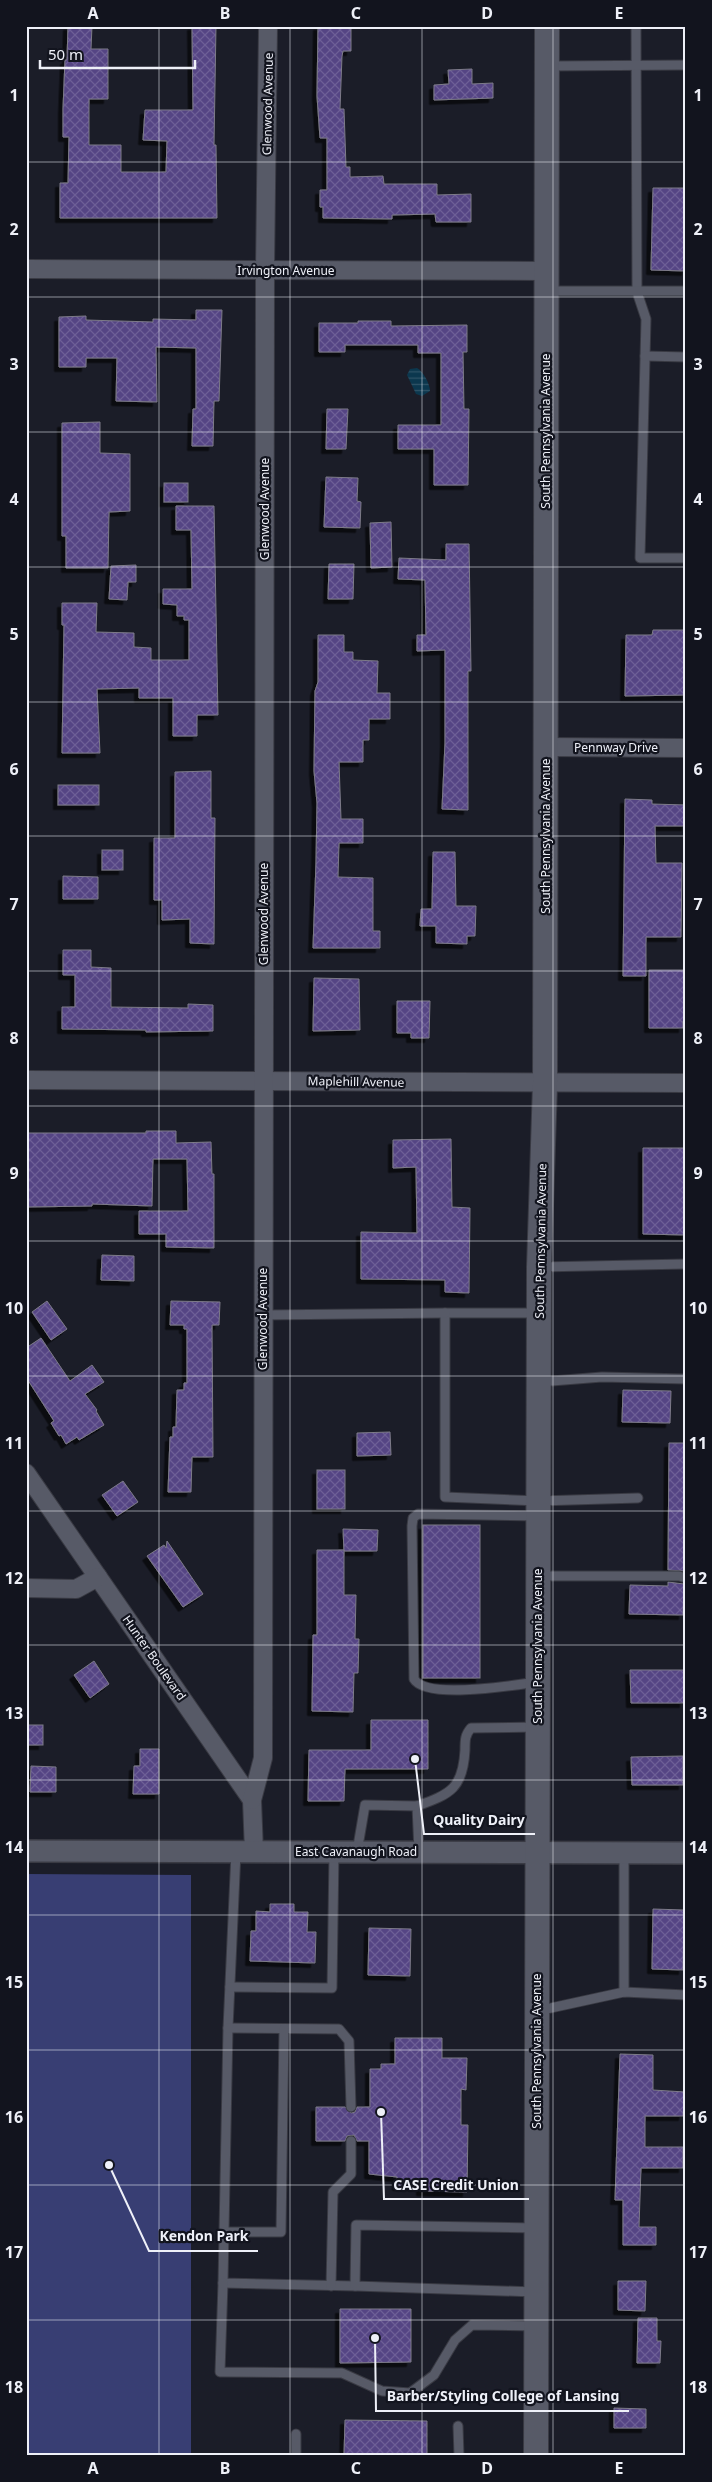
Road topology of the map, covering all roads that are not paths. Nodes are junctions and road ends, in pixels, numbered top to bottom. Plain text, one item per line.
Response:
1 (268, 26) edge
2 (547, 26) edge
3 (636, 26) edge
4 (686, 65) edge
5 (547, 66) junction
6 (636, 66) junction
7 (26, 269) edge
8 (265, 270) junction
9 (546, 281) junction
10 (686, 291) edge
11 (637, 292) junction
12 (645, 356) junction
13 (686, 357) edge
14 (686, 558) edge
15 (546, 747) junction
16 (686, 748) edge
17 (26, 1080) edge
18 (264, 1081) junction
19 (686, 1083) edge
20 (544, 1084) junction
21 (686, 1264) edge
22 (539, 1266) junction
23 (444, 1312) junction
24 (539, 1313) junction
25 (263, 1315) junction
26 (686, 1379) edge
27 (539, 1382) junction
28 (26, 1473) edge
29 (638, 1498) dead end
30 (539, 1509) junction
31 (538, 1576) junction
32 (98, 1577) junction
33 (686, 1578) edge
34 (26, 1588) edge
35 (538, 1682) junction
36 (538, 1727) junction
37 (252, 1800) junction
38 (417, 1806) junction
39 (26, 1851) edge
40 (245, 1852) junction
41 (334, 1852) junction
42 (357, 1852) junction
43 (419, 1852) junction
44 (538, 1852) junction
45 (624, 1853) junction
46 (686, 1853) edge
47 (230, 1987) junction
48 (624, 1992) junction
49 (686, 1995) edge
50 (537, 2011) junction
51 (228, 2028) junction
52 (284, 2029) junction
53 (350, 2107) dead end
54 (351, 2141) dead end
55 (536, 2228) junction
56 (224, 2232) junction
57 (223, 2282) junction
58 (331, 2286) junction
59 (355, 2286) junction
60 (535, 2292) junction
61 (535, 2326) junction
62 (458, 2426) dead end
63 (296, 2434) dead end
64 (296, 2456) edge
65 (458, 2456) edge
66 (536, 2456) edge

1 - 8 street, Glenwood Avenue
2 - 5 main road, South Pennsylvania Avenue
3 - 6 lane
4 - 6 lane
5 - 6 lane
5 - 9 main road, South Pennsylvania Avenue
6 - 11 lane
7 - 8 street, Irvington Avenue
8 - 9 street, Irvington Avenue
8 - 18 street, Glenwood Avenue
9 - 11 lane
9 - 15 main road, South Pennsylvania Avenue
10 - 11 lane
11 - 12 lane
12 - 13 lane
12 - 14 lane
15 - 16 street, Pennway Drive
15 - 20 main road, South Pennsylvania Avenue
17 - 18 street, Maplehill Avenue
18 - 20 street, Maplehill Avenue
18 - 25 street, Glenwood Avenue
19 - 20 street, Maplehill Avenue
20 - 22 main road, South Pennsylvania Avenue
21 - 22 lane
22 - 24 main road, South Pennsylvania Avenue
23 - 24 lane
23 - 25 lane
23 - 30 lane
24 - 27 main road, South Pennsylvania Avenue
25 - 37 street, Glenwood Avenue
26 - 27 lane
27 - 30 main road, South Pennsylvania Avenue
28 - 32 street, Hunter Boulevard
29 - 30 lane
30 - 31 main road, South Pennsylvania Avenue
30 - 35 lane
31 - 33 lane
31 - 35 main road, South Pennsylvania Avenue
32 - 34 street
32 - 37 street, Hunter Boulevard
35 - 36 main road, South Pennsylvania Avenue
36 - 38 lane
36 - 44 main road, South Pennsylvania Avenue
37 - 40 street
38 - 42 lane
38 - 43 lane
39 - 40 street, East Cavanaugh Road
40 - 41 street, East Cavanaugh Road
40 - 47 lane
41 - 42 street, East Cavanaugh Road
41 - 47 lane
42 - 43 street, East Cavanaugh Road
43 - 44 street, East Cavanaugh Road
44 - 45 street, East Cavanaugh Road
44 - 50 main road, South Pennsylvania Avenue
45 - 46 street, East Cavanaugh Road
45 - 48 lane
47 - 51 lane
48 - 49 lane
48 - 50 lane
50 - 55 main road, South Pennsylvania Avenue
51 - 52 lane
51 - 56 lane
52 - 53 lane
52 - 56 lane
54 - 58 lane
55 - 59 lane
55 - 60 main road, South Pennsylvania Avenue
56 - 57 lane
57 - 58 lane
57 - 61 lane
58 - 59 lane
59 - 60 lane
60 - 61 main road, South Pennsylvania Avenue
61 - 66 main road, South Pennsylvania Avenue
62 - 65 lane
63 - 64 lane

